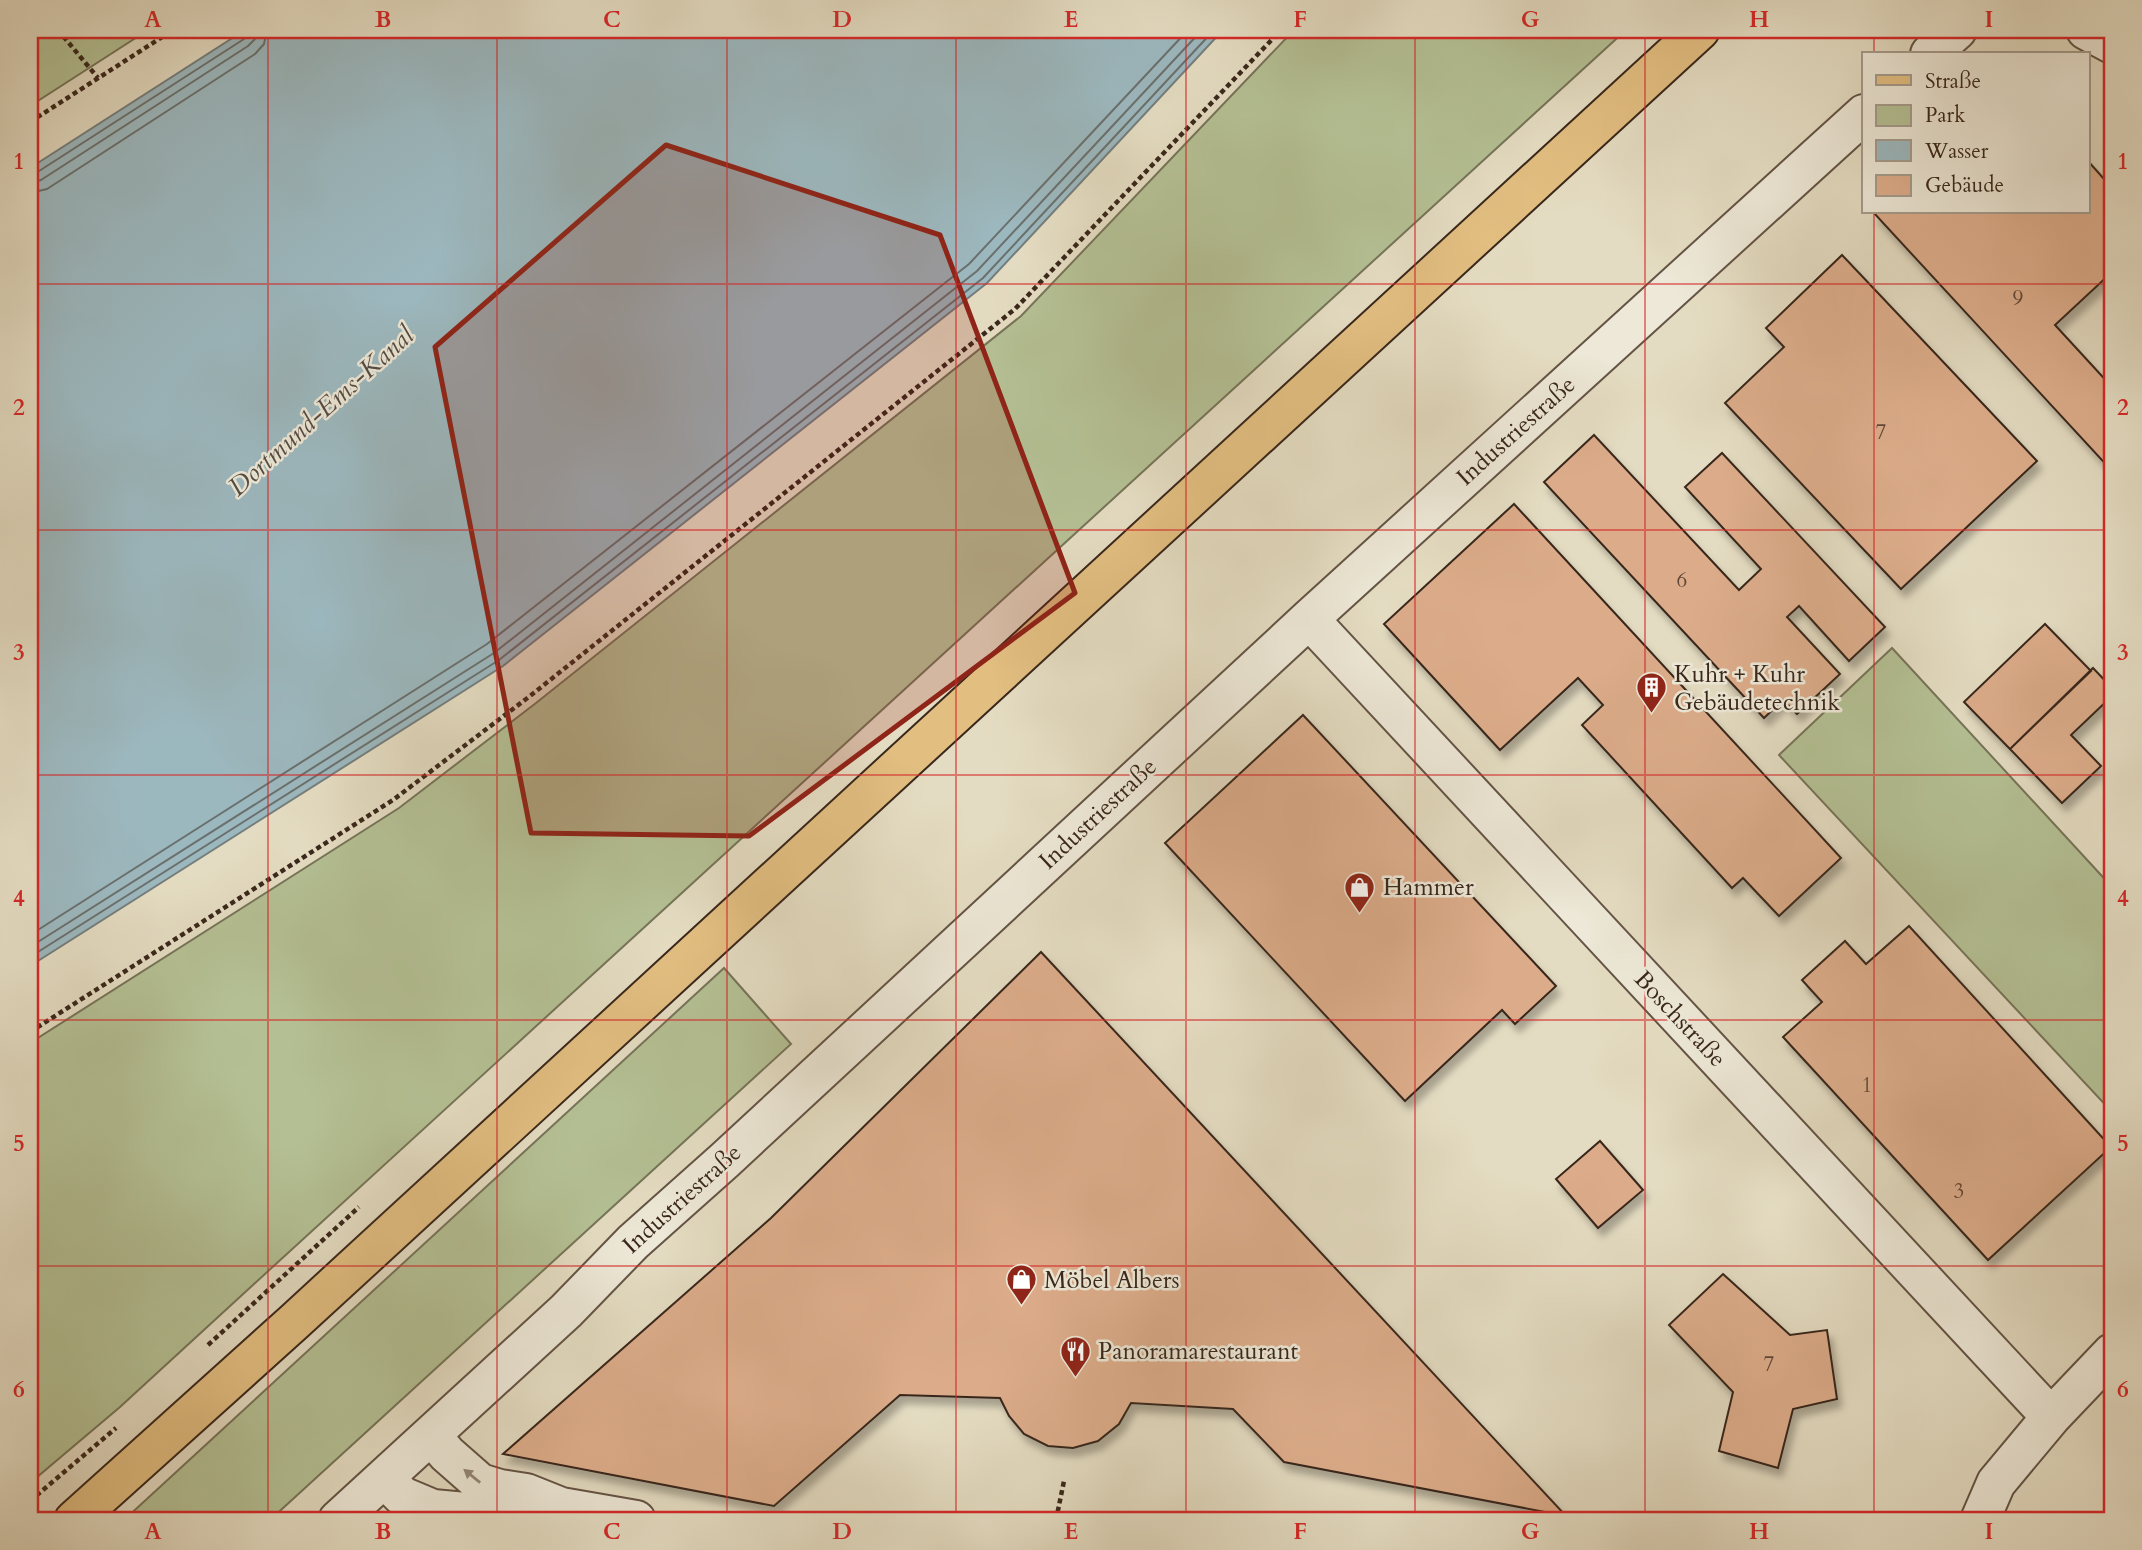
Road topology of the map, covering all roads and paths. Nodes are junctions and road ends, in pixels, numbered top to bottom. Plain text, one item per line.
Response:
1 (58, 30) edge
2 (173, 30) edge
3 (1281, 30) edge
4 (1700, 30) edge
5 (1957, 30) edge
6 (2086, 30) edge
7 (2112, 44) edge
8 (1932, 52) edge
9 (98, 78) junction
10 (1862, 116) edge
11 (30, 122) edge
12 (1309, 619) junction
13 (30, 1032) edge
14 (2112, 1353) edge
15 (2051, 1418) junction
16 (431, 1435) junction
17 (385, 1479) junction
18 (1064, 1481) dead end
19 (561, 1507) junction
20 (74, 1520) edge
21 (338, 1520) edge
22 (636, 1520) edge
23 (1056, 1520) edge
24 (1980, 1520) edge

1 - 9 path
2 - 9 path
3 - 13 path
4 - 20 main road
5 - 8 street
6 - 7 street
9 - 11 path
10 - 12 street, Industriestraße
12 - 15 street, Boschstraße
12 - 16 street, Industriestraße
14 - 15 street
15 - 24 street
16 - 17 street, Industriestraße
19 -> 16 street
17 - 19 street
17 - 21 street, Industriestraße
18 - 23 path
19 - 22 street

